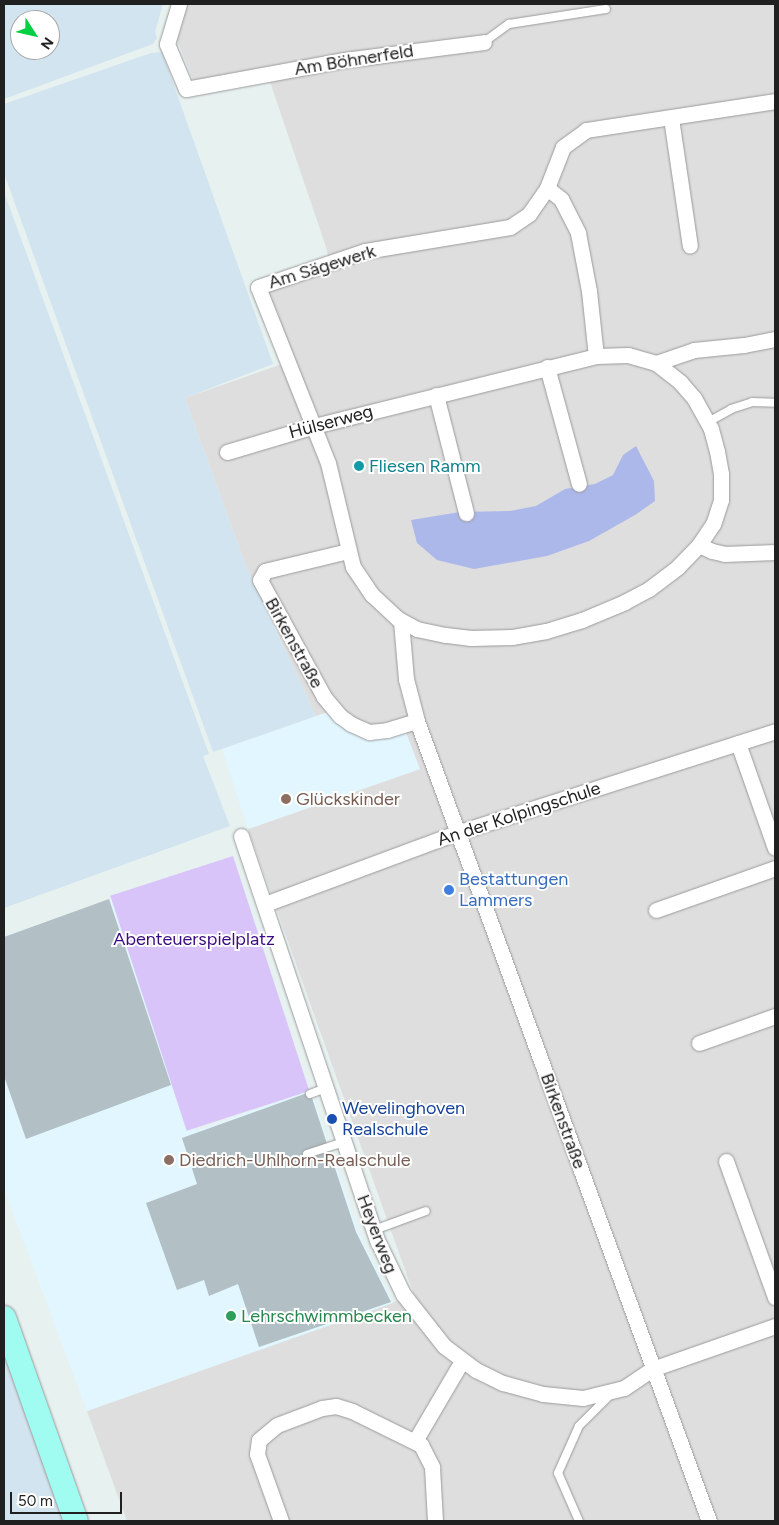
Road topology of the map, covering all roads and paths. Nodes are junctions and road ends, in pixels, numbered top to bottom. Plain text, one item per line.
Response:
1 (179, 4) edge
2 (606, 9) dead end
3 (484, 42) joint
4 (775, 101) edge
5 (671, 118) junction
6 (547, 188) junction
7 (690, 246) dead end
8 (775, 339) edge
9 (596, 356) junction
10 (656, 363) junction
11 (547, 367) junction
12 (436, 395) junction
13 (775, 403) edge
14 (708, 422) junction
15 (314, 426) junction
16 (227, 452) dead end
17 (579, 484) dead end
18 (466, 513) dead end
19 (699, 545) junction
20 (348, 551) junction
21 (775, 552) edge
22 (401, 621) junction
23 (417, 721) junction
24 (775, 731) edge
25 (738, 743) junction
26 (771, 823) edge
27 (459, 832) junction
28 (241, 836) dead end
29 (775, 848) edge
30 (775, 868) edge
31 (265, 904) junction
32 (656, 910) dead end
33 (775, 1016) edge
34 (699, 1043) dead end
35 (326, 1088) junction
36 (310, 1094) dead end
37 (344, 1142) junction
38 (308, 1154) dead end
39 (726, 1161) dead end
40 (426, 1211) dead end
41 (374, 1230) junction
42 (775, 1297) edge
43 (4, 1318) edge
44 (775, 1326) edge
45 (462, 1361) junction
46 (652, 1369) junction
47 (613, 1392) junction
48 (415, 1440) junction
49 (76, 1521) edge
50 (281, 1521) edge
51 (435, 1521) edge
52 (578, 1521) edge
53 (709, 1521) edge

1 - 3 street, Am Böhnerfeld
2 - 3 lane, Am Böhnerfeld
4 - 5 street, Am Sägewerk
5 - 6 street, Am Sägewerk
5 - 7 street
6 - 9 street
6 - 15 street, Am Sägewerk
8 - 10 street
9 - 10 street, Hülserweg
9 - 11 street, Hülserweg
10 - 14 street
11 - 12 street, Hülserweg
11 - 17 street
12 - 15 street, Hülserweg
12 - 18 street
13 - 14 lane
14 - 19 street
15 - 16 street, Hülserweg
15 - 20 street
19 - 21 street
19 - 22 street
20 - 22 street
20 - 23 street, Birkenstraße
22 - 23 street, Birkenstraße
23 - 27 street, Birkenstraße
24 - 25 street, An der Kolpingschule
25 - 26 street
25 - 27 street, An der Kolpingschule
26 - 29 street
27 - 31 street, An der Kolpingschule
27 - 46 street, Birkenstraße
28 - 31 street, Heyerweg
30 - 32 street
31 - 35 street, Heyerweg
33 - 34 street
35 - 36 lane
35 - 37 street, Heyerweg
37 - 38 lane
37 - 41 street, Heyerweg
39 - 42 street
40 - 41 lane
41 - 45 street, Heyerweg
43 - 49 main road
44 - 46 street, Heyerweg
45 - 47 street, Heyerweg
45 - 48 street
46 - 47 street, Heyerweg
46 - 53 street, Birkenstraße
47 - 52 lane
48 - 50 street
48 - 51 street

